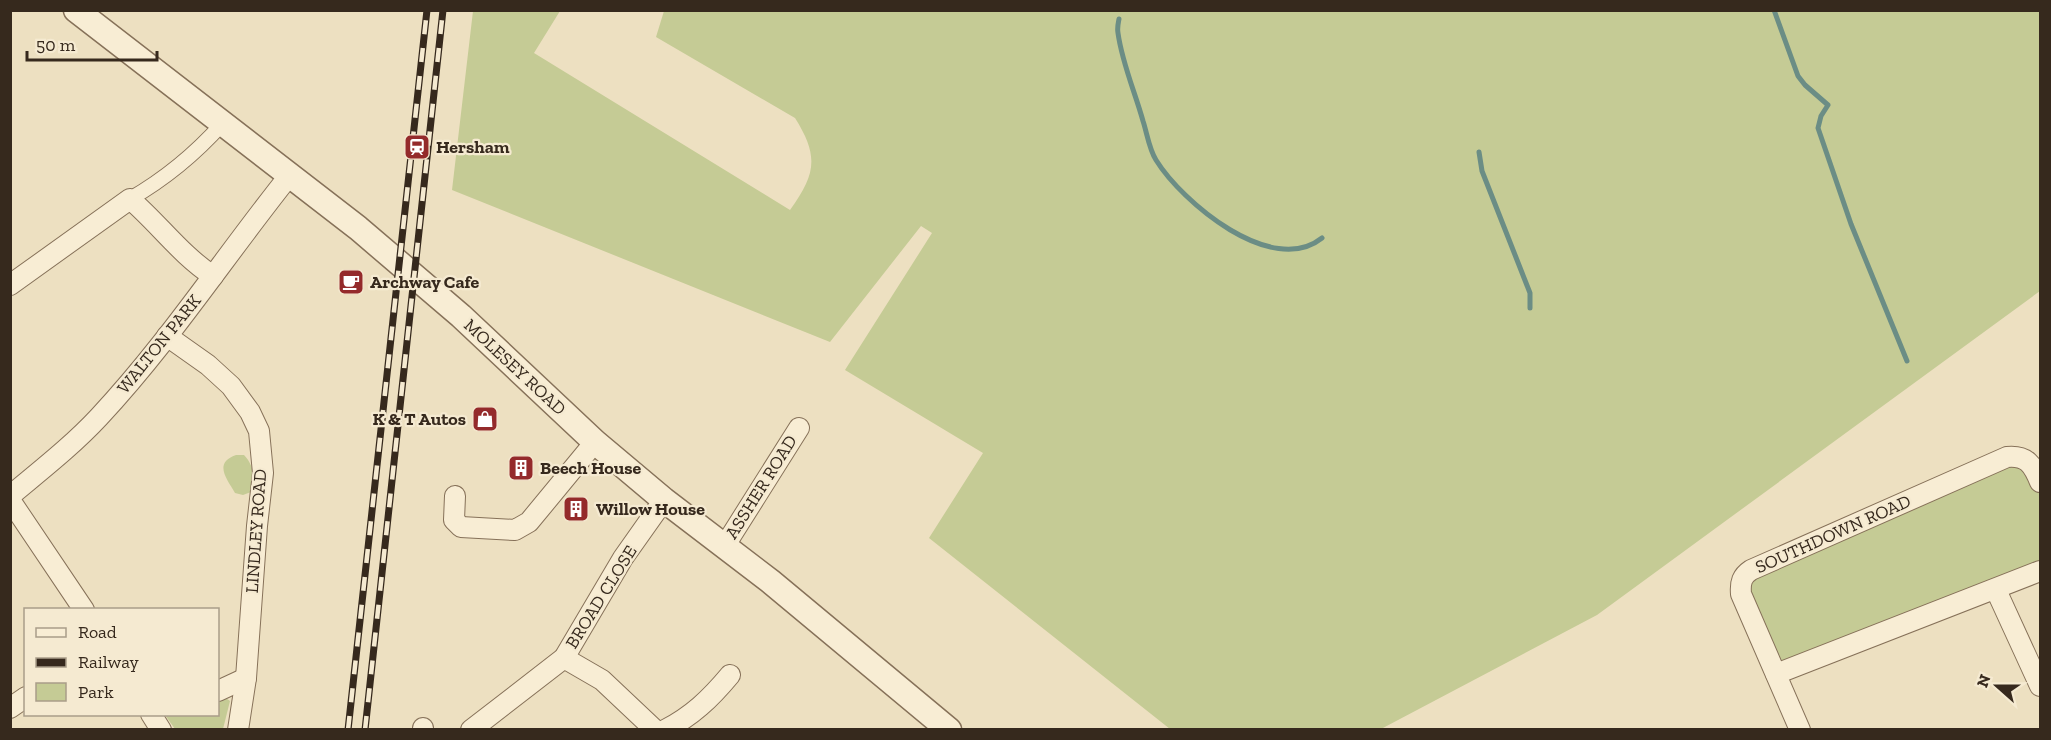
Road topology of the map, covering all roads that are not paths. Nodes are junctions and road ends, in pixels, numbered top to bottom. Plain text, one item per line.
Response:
1 (76, 10) edge
2 (222, 124) junction
3 (290, 176) junction
4 (130, 199) junction
5 (213, 276) junction
6 (10, 285) edge
7 (167, 336) junction
8 (798, 428) dead end
9 (595, 442) junction
10 (2040, 482) edge
11 (455, 496) dead end
12 (10, 498) edge
13 (664, 500) junction
14 (724, 547) junction
15 (2040, 571) edge
16 (1996, 590) junction
17 (83, 608) edge
18 (564, 658) junction
19 (730, 675) dead end
20 (1776, 675) junction
21 (246, 678) junction
22 (2040, 686) edge
23 (219, 691) edge
24 (24, 698) edge
25 (10, 708) edge
26 (152, 716) edge
27 (160, 729) edge
28 (238, 729) edge
29 (471, 729) edge
30 (655, 729) edge
31 (664, 729) edge
32 (949, 729) edge
33 (1800, 729) edge

1 - 2 street, MOLESEY ROAD
2 - 3 street, MOLESEY ROAD
2 - 4 street
3 - 5 street, WALTON PARK
3 - 9 street, MOLESEY ROAD
4 - 5 street
4 - 6 street
5 - 7 street, WALTON PARK
7 - 12 street, WALTON PARK
7 - 21 street, LINDLEY ROAD
8 - 14 street, ASSHER ROAD
9 - 11 street
9 - 13 street, MOLESEY ROAD
10 - 20 street, SOUTHDOWN ROAD
12 - 17 street
13 - 14 street, MOLESEY ROAD
13 - 18 street, BROAD CLOSE
14 - 32 street, MOLESEY ROAD
15 - 16 street
16 - 20 street
16 - 22 street
18 - 29 street, BROAD CLOSE
18 - 30 street
19 - 31 street
20 - 33 street
21 - 23 street
21 - 28 street, LINDLEY ROAD
24 - 25 street
26 - 27 street

